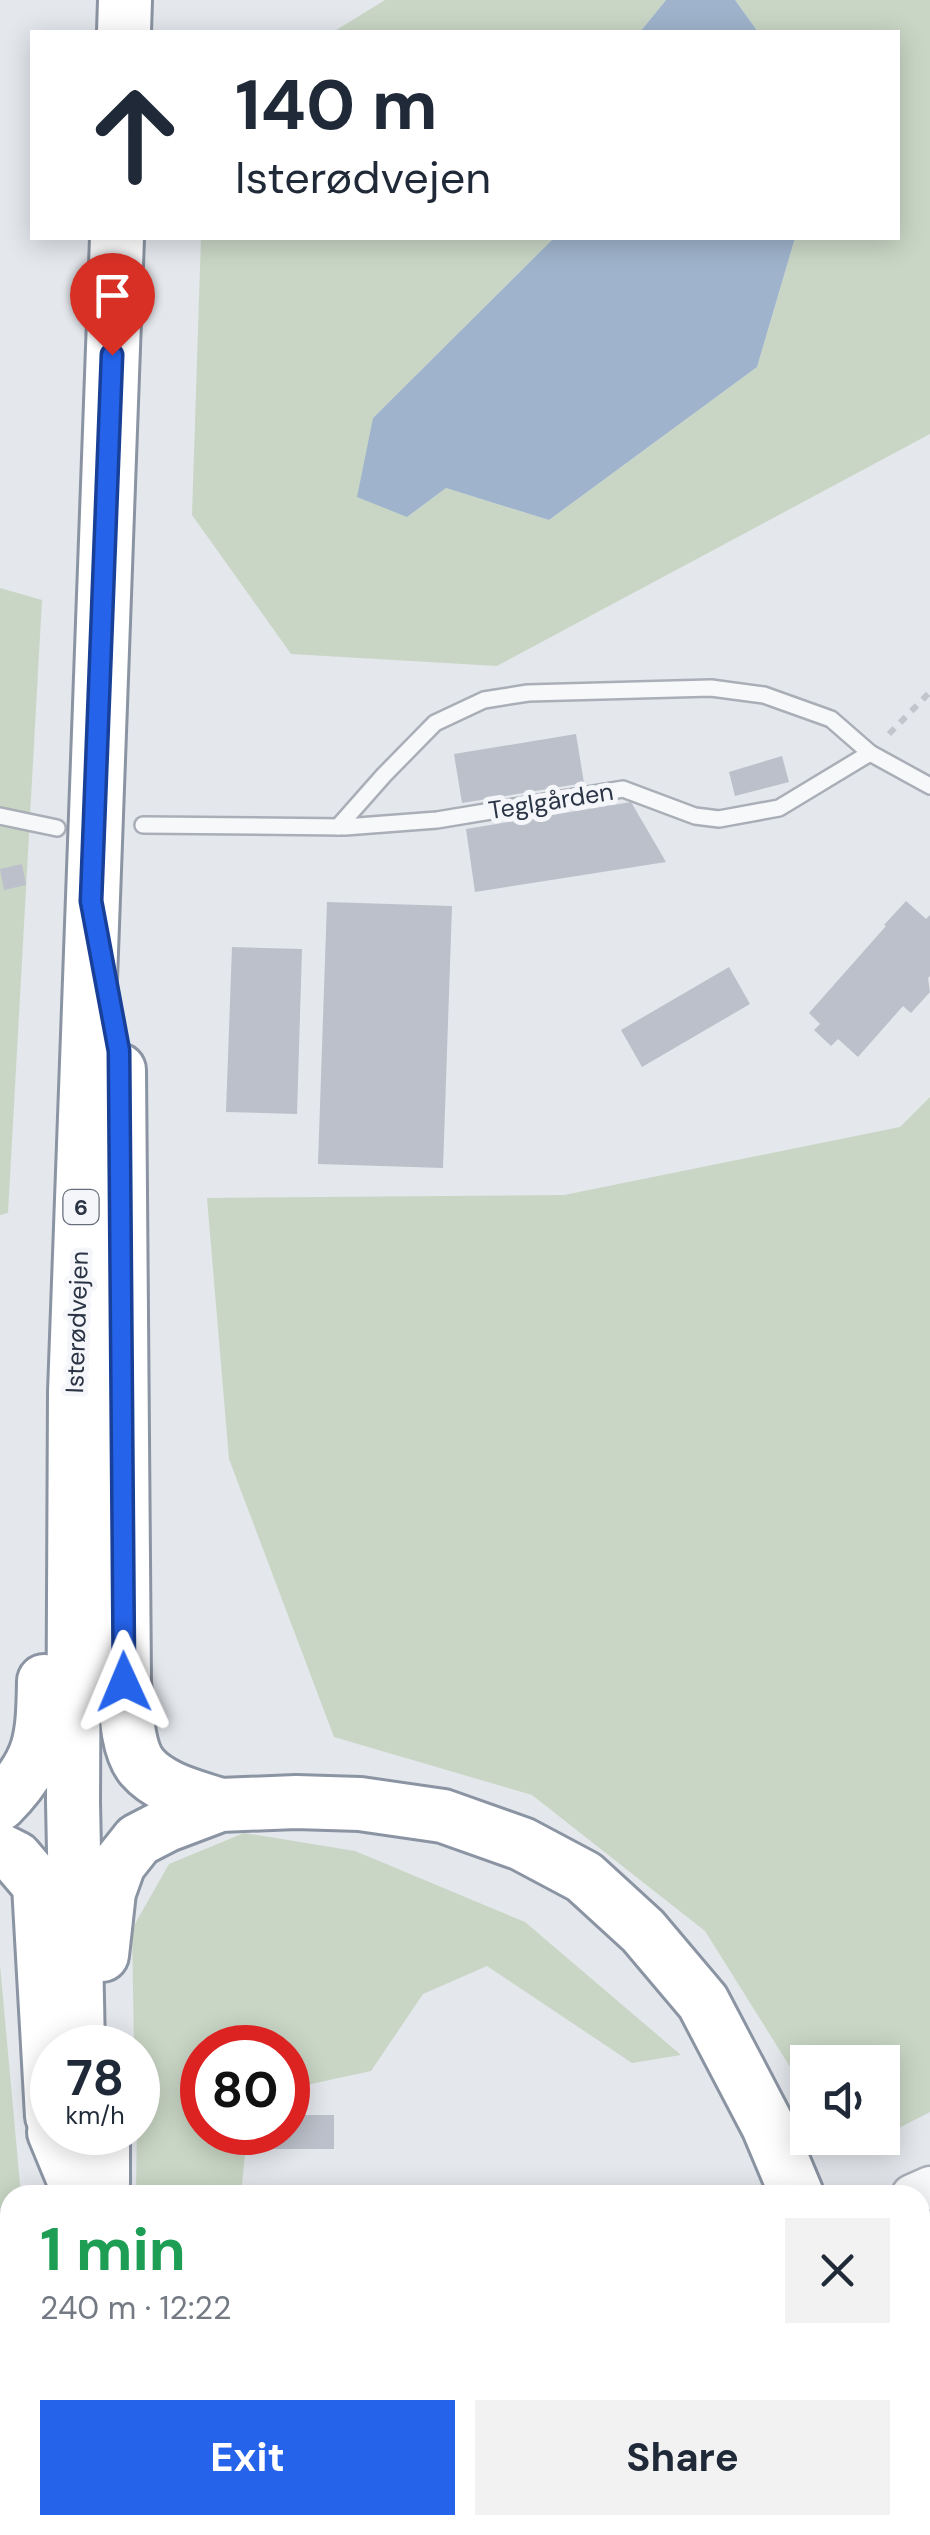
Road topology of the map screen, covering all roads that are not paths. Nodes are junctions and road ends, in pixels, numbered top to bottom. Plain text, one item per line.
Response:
1 (125, 0) edge
2 (124, 30) edge
3 (116, 240) edge
4 (870, 753) junction
5 (930, 786) edge
6 (0, 816) edge
7 (144, 825) dead end
8 (58, 828) dead end
9 (338, 828) junction
10 (91, 901) junction
11 (75, 1514) junction
12 (0, 1804) edge
13 (220, 1806) junction
14 (0, 1850) edge
15 (47, 2025) edge
16 (78, 2025) edge
17 (102, 2025) edge
18 (63, 2155) edge
19 (79, 2155) edge
20 (103, 2155) edge
21 (76, 2185) edge
22 (80, 2185) edge
23 (103, 2185) edge
24 (793, 2185) edge

1 - 2 highway
3 - 10 highway, Isterødvejen / 6
4 - 5 lane
4 - 9 lane, Teglgården
4 - 9 lane
6 - 8 lane
7 - 9 lane, Teglgården
10 - 11 highway, Isterødvejen / 6
10 - 13 highway
11 - 12 highway
11 - 16 highway, Isterødvejen / 6
13 - 17 highway
13 - 24 highway
14 - 15 highway
18 - 21 highway
19 - 22 highway
20 - 23 highway

